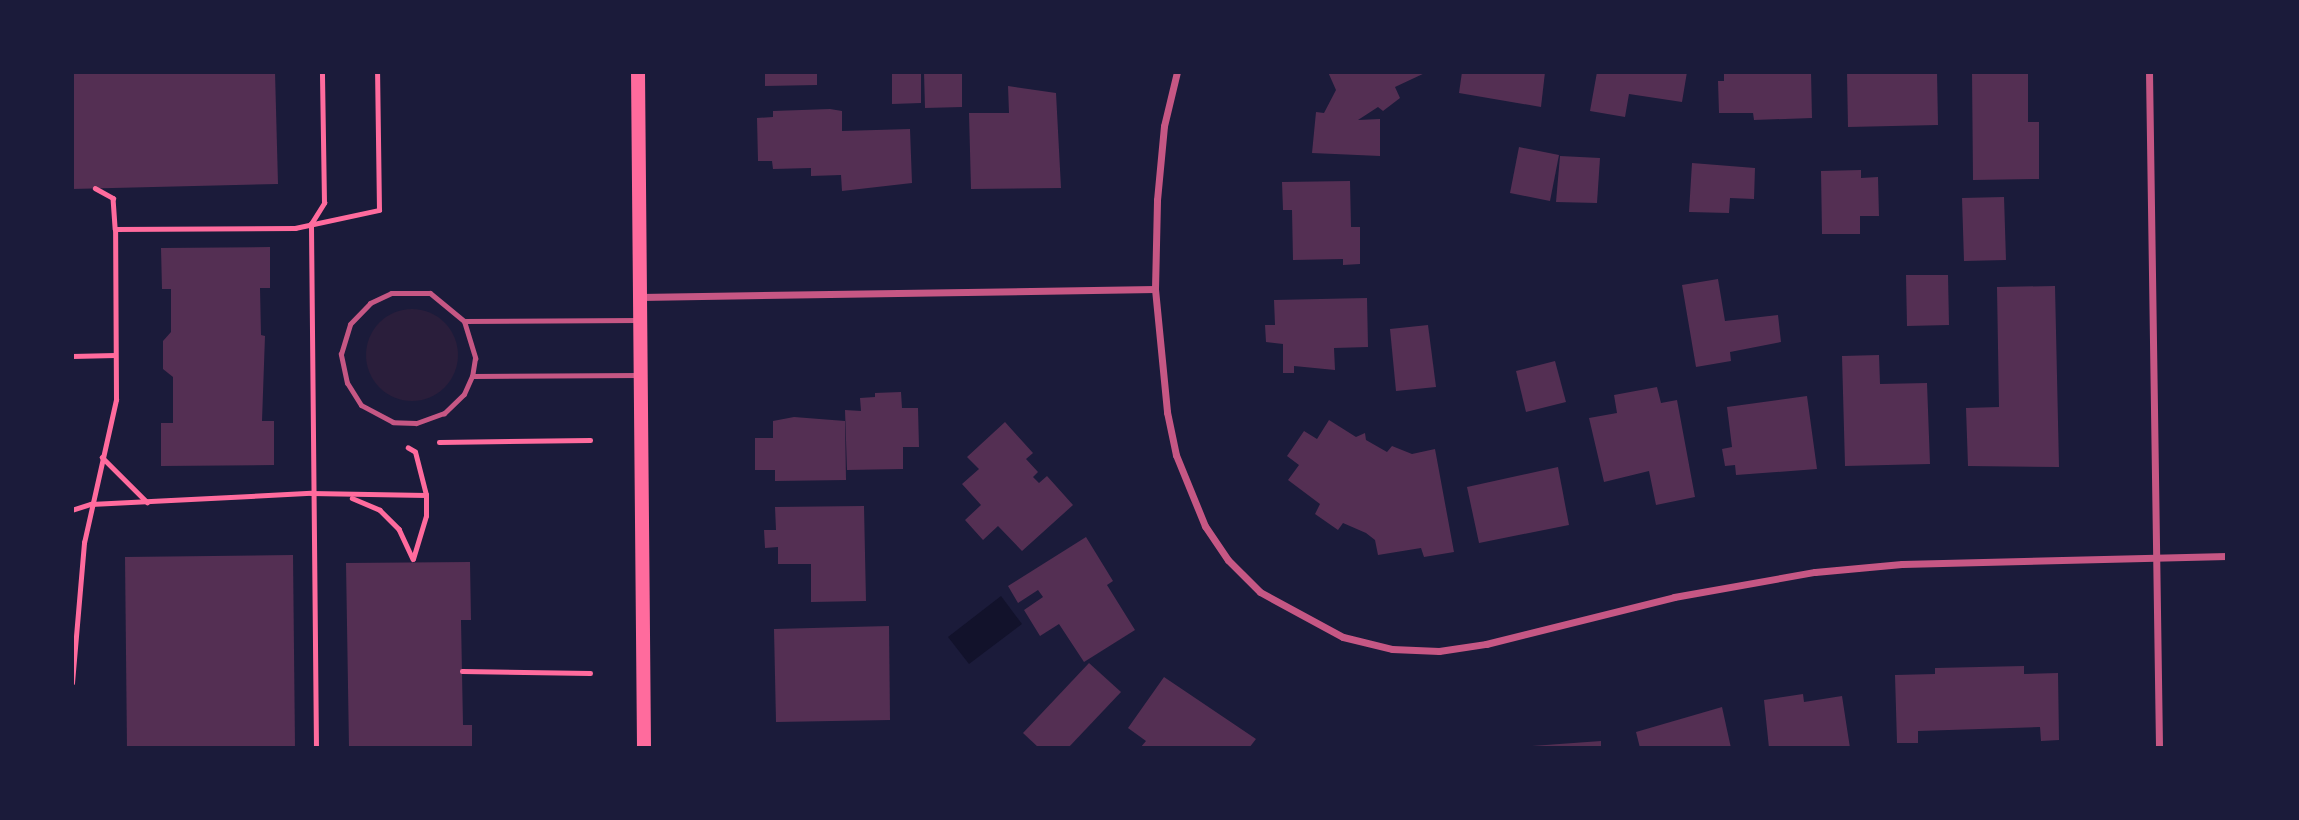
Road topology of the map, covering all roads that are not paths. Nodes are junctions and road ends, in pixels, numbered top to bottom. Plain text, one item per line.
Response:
1 (638, 72) edge
2 (1177, 72) edge
3 (2149, 72) edge
4 (1155, 289) junction
5 (640, 297) junction
6 (640, 320) junction
7 (464, 321) junction
8 (641, 375) junction
9 (472, 376) junction
10 (2227, 556) edge
11 (2157, 558) junction
12 (644, 748) edge
13 (2160, 748) edge

1 - 5 main road
2 - 4 street
3 - 11 street
4 - 5 street
4 - 11 street
5 - 6 main road
6 - 7 lane
6 - 8 main road
7 - 9 lane
7 - 9 lane
8 - 9 lane
8 - 12 main road
10 - 11 street
11 - 13 street

